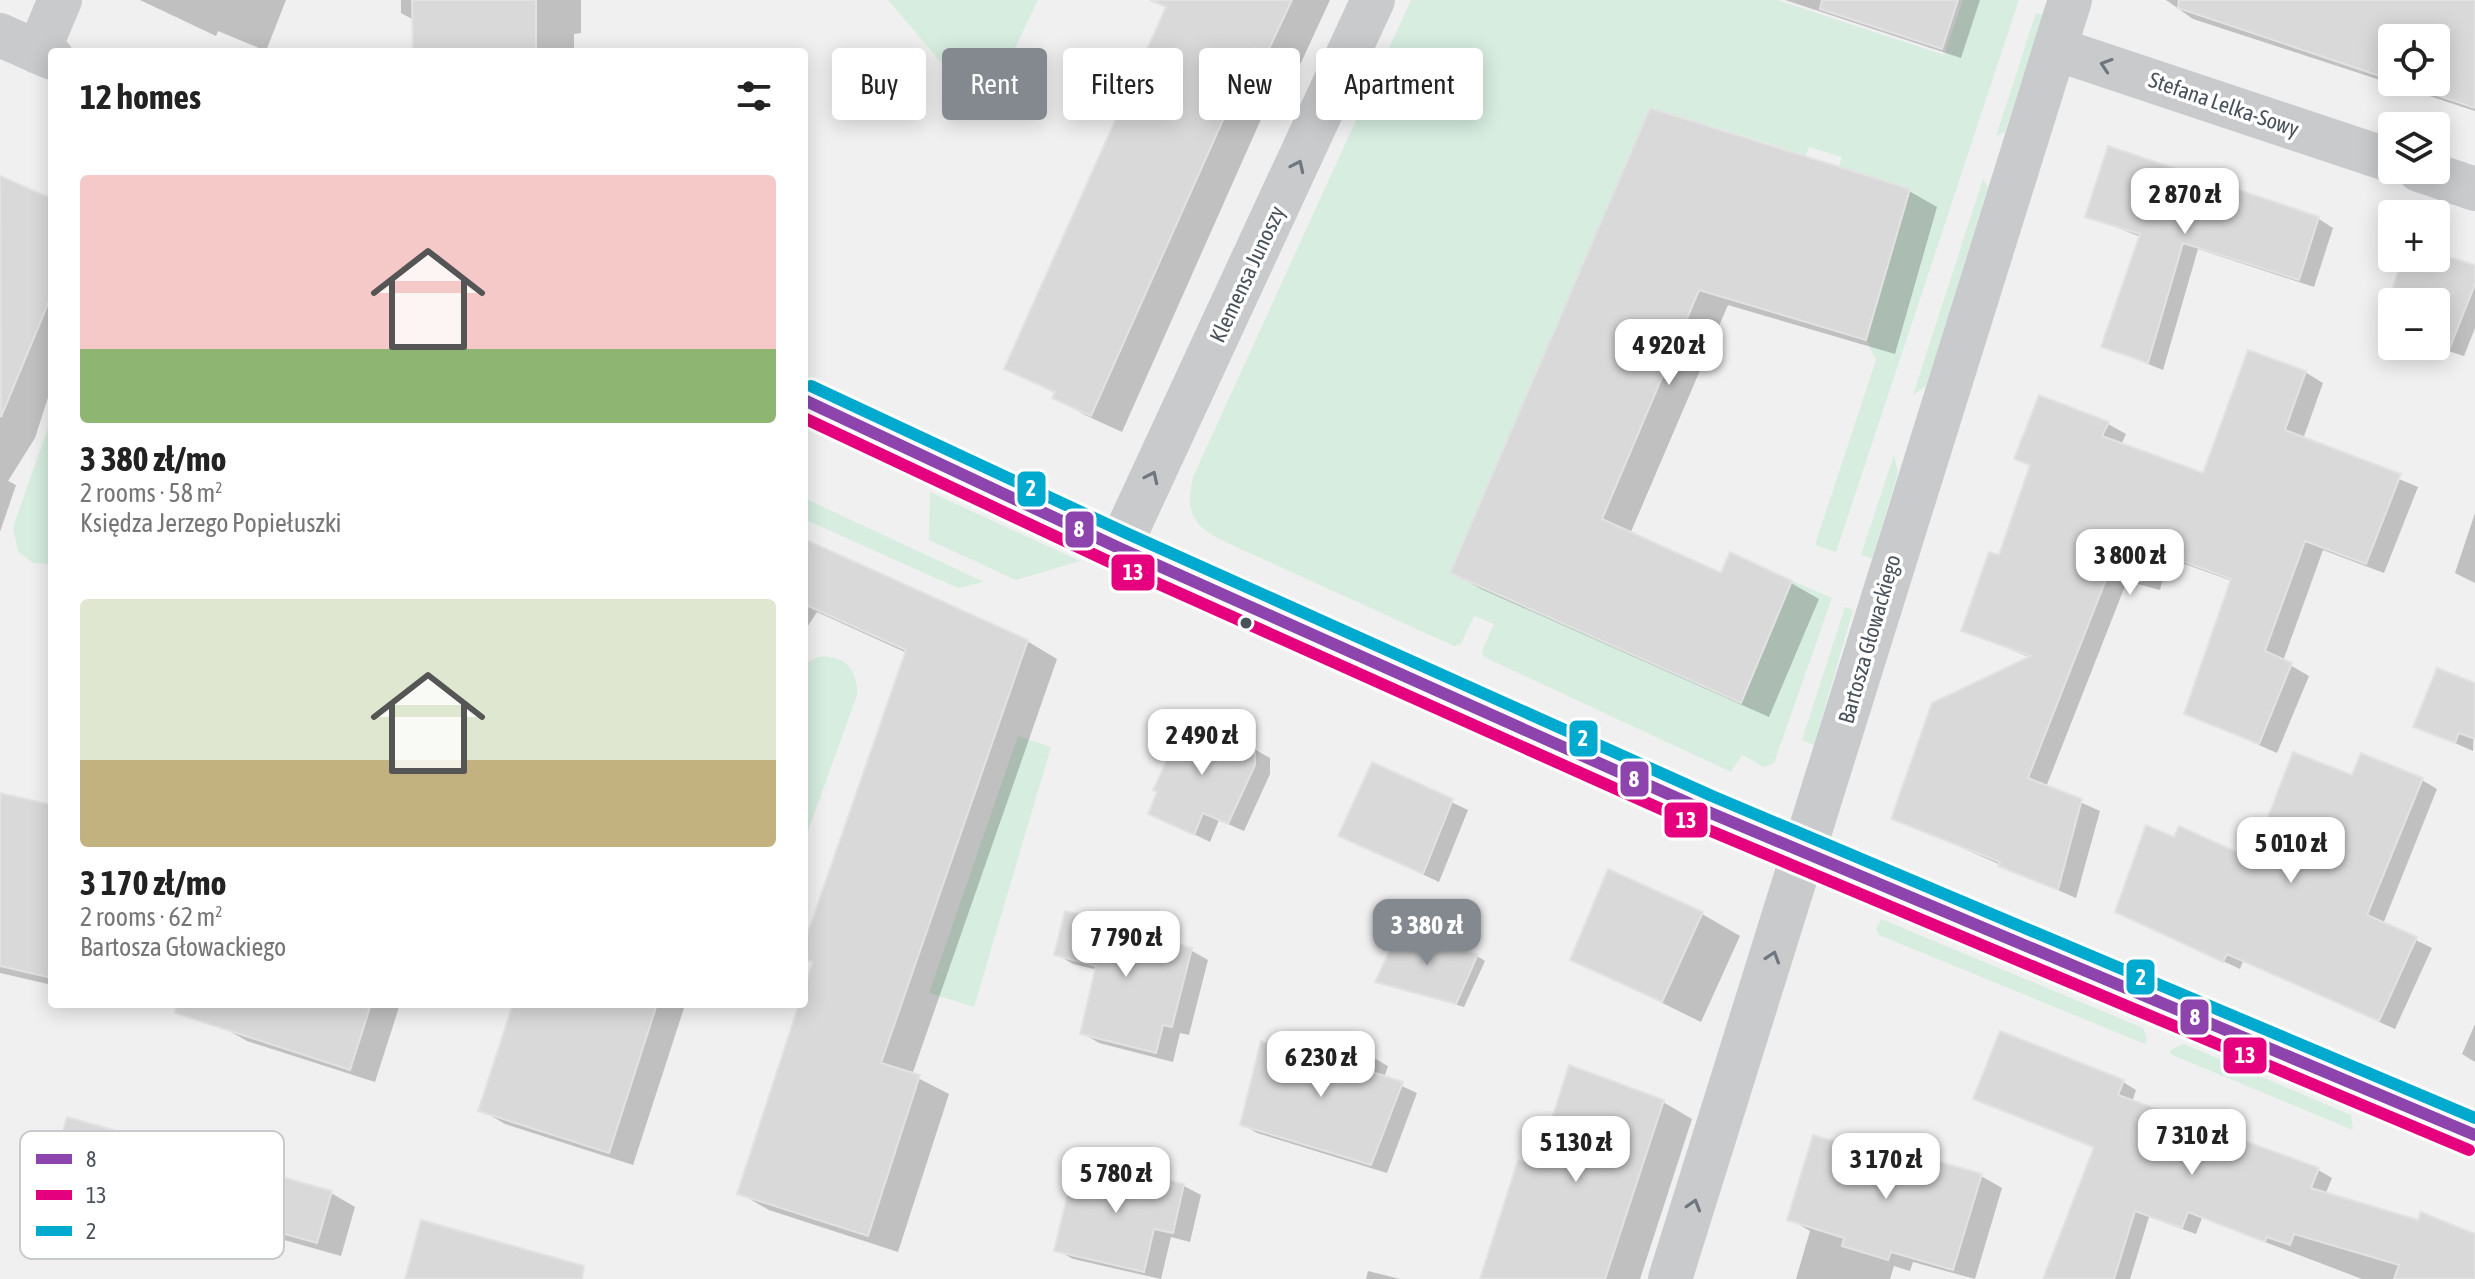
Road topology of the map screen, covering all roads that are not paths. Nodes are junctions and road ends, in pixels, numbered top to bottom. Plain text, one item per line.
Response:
1 (60, 0) edge
2 (1373, 0) edge
3 (2070, 0) edge
4 (30, 48) edge
5 (2056, 49) junction
6 (2378, 156) edge
7 (2450, 181) edge
8 (2475, 189) edge
9 (808, 402) edge
10 (1119, 548) junction
11 (1803, 852) junction
12 (2475, 1135) edge
13 (1670, 1279) edge

1 - 4 street
10 -> 2 street, Klemensa Junoszy
3 - 5 street, Bartosza Głowackiego
6 -> 5 street, Stefana Lelka-Sowy
5 - 11 street, Bartosza Głowackiego
7 - 8 street
9 - 10 street
10 - 11 street
11 - 12 street
13 -> 11 street, Bartosza Głowackiego

